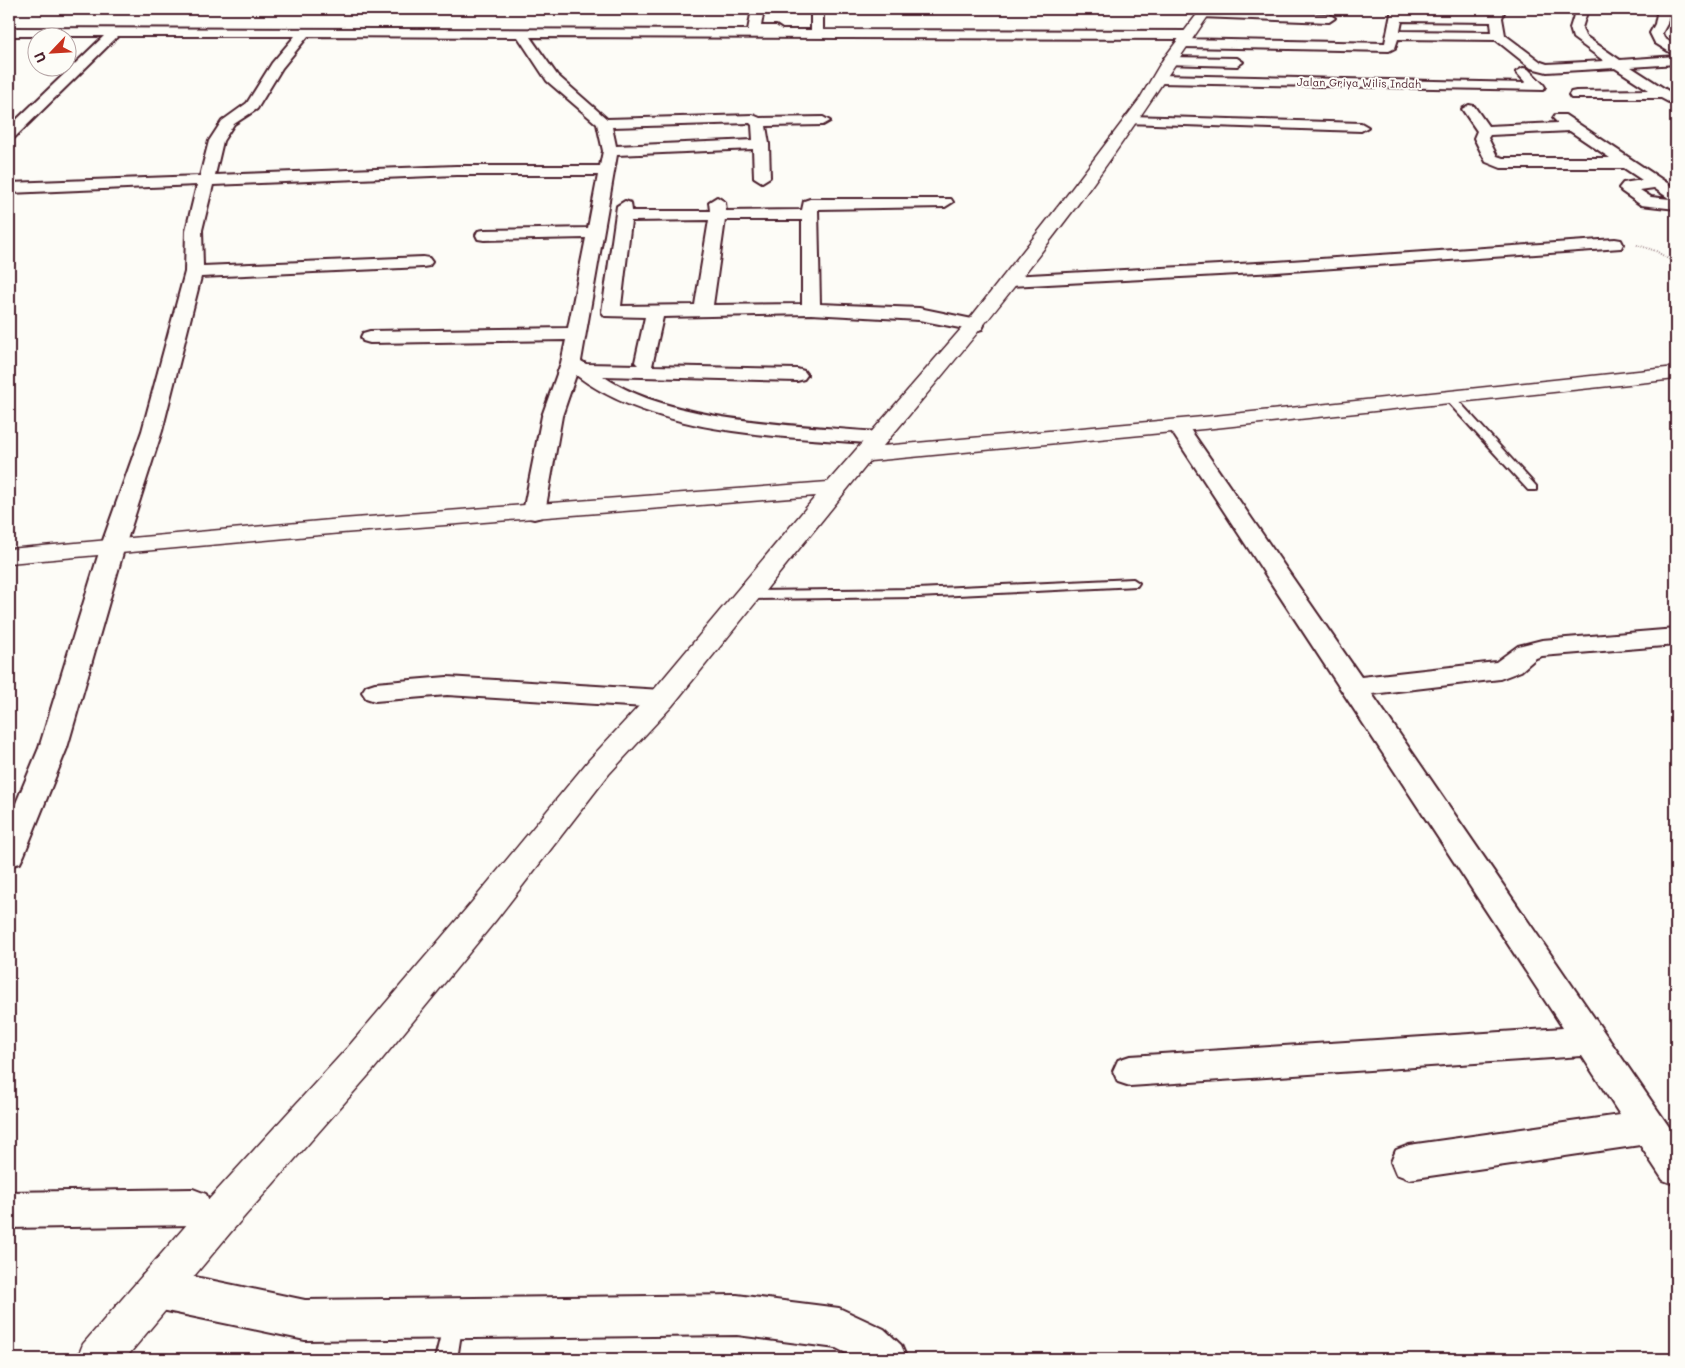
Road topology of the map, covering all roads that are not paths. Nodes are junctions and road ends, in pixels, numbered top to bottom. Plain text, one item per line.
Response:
1 (758, 9) edge
2 (817, 9) edge
3 (1582, 9) edge
4 (1664, 9) edge
5 (1398, 13) edge
6 (1497, 13) edge
7 (1676, 16) edge
8 (1329, 18) dead end
9 (9, 32) edge
10 (114, 32) junction
11 (304, 33) junction
12 (817, 33) junction
13 (522, 34) junction
14 (1393, 36) junction
15 (1499, 36) junction
16 (1189, 37) edge
17 (1676, 52) edge
18 (1676, 60) edge
19 (1247, 62) dead end
20 (1618, 63) junction
21 (1523, 72) dead end
22 (1663, 94) junction
23 (1576, 95) dead end
24 (1676, 102) edge
25 (1469, 108) dead end
26 (1558, 116) dead end
27 (1131, 120) junction
28 (823, 121) dead end
29 (758, 122) junction
30 (604, 124) junction
31 (1361, 127) dead end
32 (1574, 128) junction
33 (1484, 131) junction
34 (9, 135) edge
35 (762, 144) junction
36 (610, 151) junction
37 (1627, 163) junction
38 (606, 171) junction
39 (762, 178) dead end
40 (206, 179) junction
41 (1657, 183) junction
42 (9, 188) edge
43 (1676, 196) edge
44 (945, 202) dead end
45 (1676, 204) edge
46 (717, 208) junction
47 (808, 214) junction
48 (594, 233) junction
49 (484, 235) dead end
50 (1615, 244) road end
51 (423, 262) dead end
52 (194, 272) junction
53 (1010, 281) junction
54 (703, 310) junction
55 (811, 310) junction
56 (655, 312) junction
57 (975, 325) junction
58 (576, 334) junction
59 (370, 337) dead end
60 (645, 362) dead end
61 (576, 366) junction
62 (1676, 373) edge
63 (796, 375) dead end
64 (1450, 398) junction
65 (1178, 426) junction
66 (872, 446) junction
67 (835, 488) junction
68 (1532, 488) dead end
69 (534, 512) junction
70 (113, 546) junction
71 (9, 556) edge
72 (1133, 583) dead end
73 (750, 595) junction
74 (1676, 638) edge
75 (1354, 687) junction
76 (375, 692) dead end
77 (662, 699) junction
78 (9, 855) edge
79 (1591, 1041) junction
80 (1130, 1071) dead end
81 (1649, 1126) junction
82 (1409, 1162) dead end
83 (1676, 1168) edge
84 (193, 1207) dead end
85 (9, 1210) edge
86 (157, 1289) junction
87 (454, 1318) junction
88 (98, 1359) edge
89 (446, 1359) edge
90 (887, 1359) edge

1 - 12 street
2 - 12 street
3 - 20 street
4 - 7 street
4 - 17 street
5 - 6 street
5 - 14 street
6 - 15 street
8 - 16 street
9 - 10 street
10 - 11 street
10 - 34 street
11 - 13 street
11 - 40 street
12 - 13 street
12 - 16 street
13 - 30 street
14 - 15 street
14 - 16 street
15 - 20 street
16 - 19 street
16 - 21 street, Jalan Griya Wilis Indah
16 - 27 main road
18 - 20 street
20 - 22 street
22 - 23 street
22 - 24 street
25 - 33 street
26 - 32 street
27 - 31 street
27 - 53 main road
28 - 29 street
29 - 30 street
29 - 35 street
30 - 36 street
32 - 33 street
32 - 37 street
33 - 37 street
35 - 36 street
35 - 39 street
36 - 38 street
37 - 41 street
38 - 40 street
38 - 48 street
40 - 42 street
40 - 52 street
41 - 43 street
41 - 45 street
44 - 47 street
46 - 47 street
46 - 54 street
46 - 56 street
47 - 55 street
48 - 49 street
48 - 58 street
50 - 53 street
51 - 52 street
52 - 70 street
53 - 57 main road
54 - 55 street
54 - 56 street
55 - 57 street
56 - 60 street
57 - 66 main road
58 - 59 street
58 - 61 street
61 - 63 street
61 - 66 street
61 - 69 street
62 - 64 main road
64 - 65 main road
64 - 68 lane
65 - 66 main road
65 - 75 street
66 - 67 main road
67 - 69 main road
67 - 73 main road
69 - 70 main road
70 - 71 main road
70 - 78 street
72 - 73 lane
73 - 77 main road
74 - 75 street
75 - 79 street
76 - 77 street
77 - 86 main road
79 - 80 street
79 - 81 street
81 - 82 street
81 - 83 street
84 - 85 street
86 - 87 street
86 - 88 main road
87 - 89 lane
87 - 90 street

